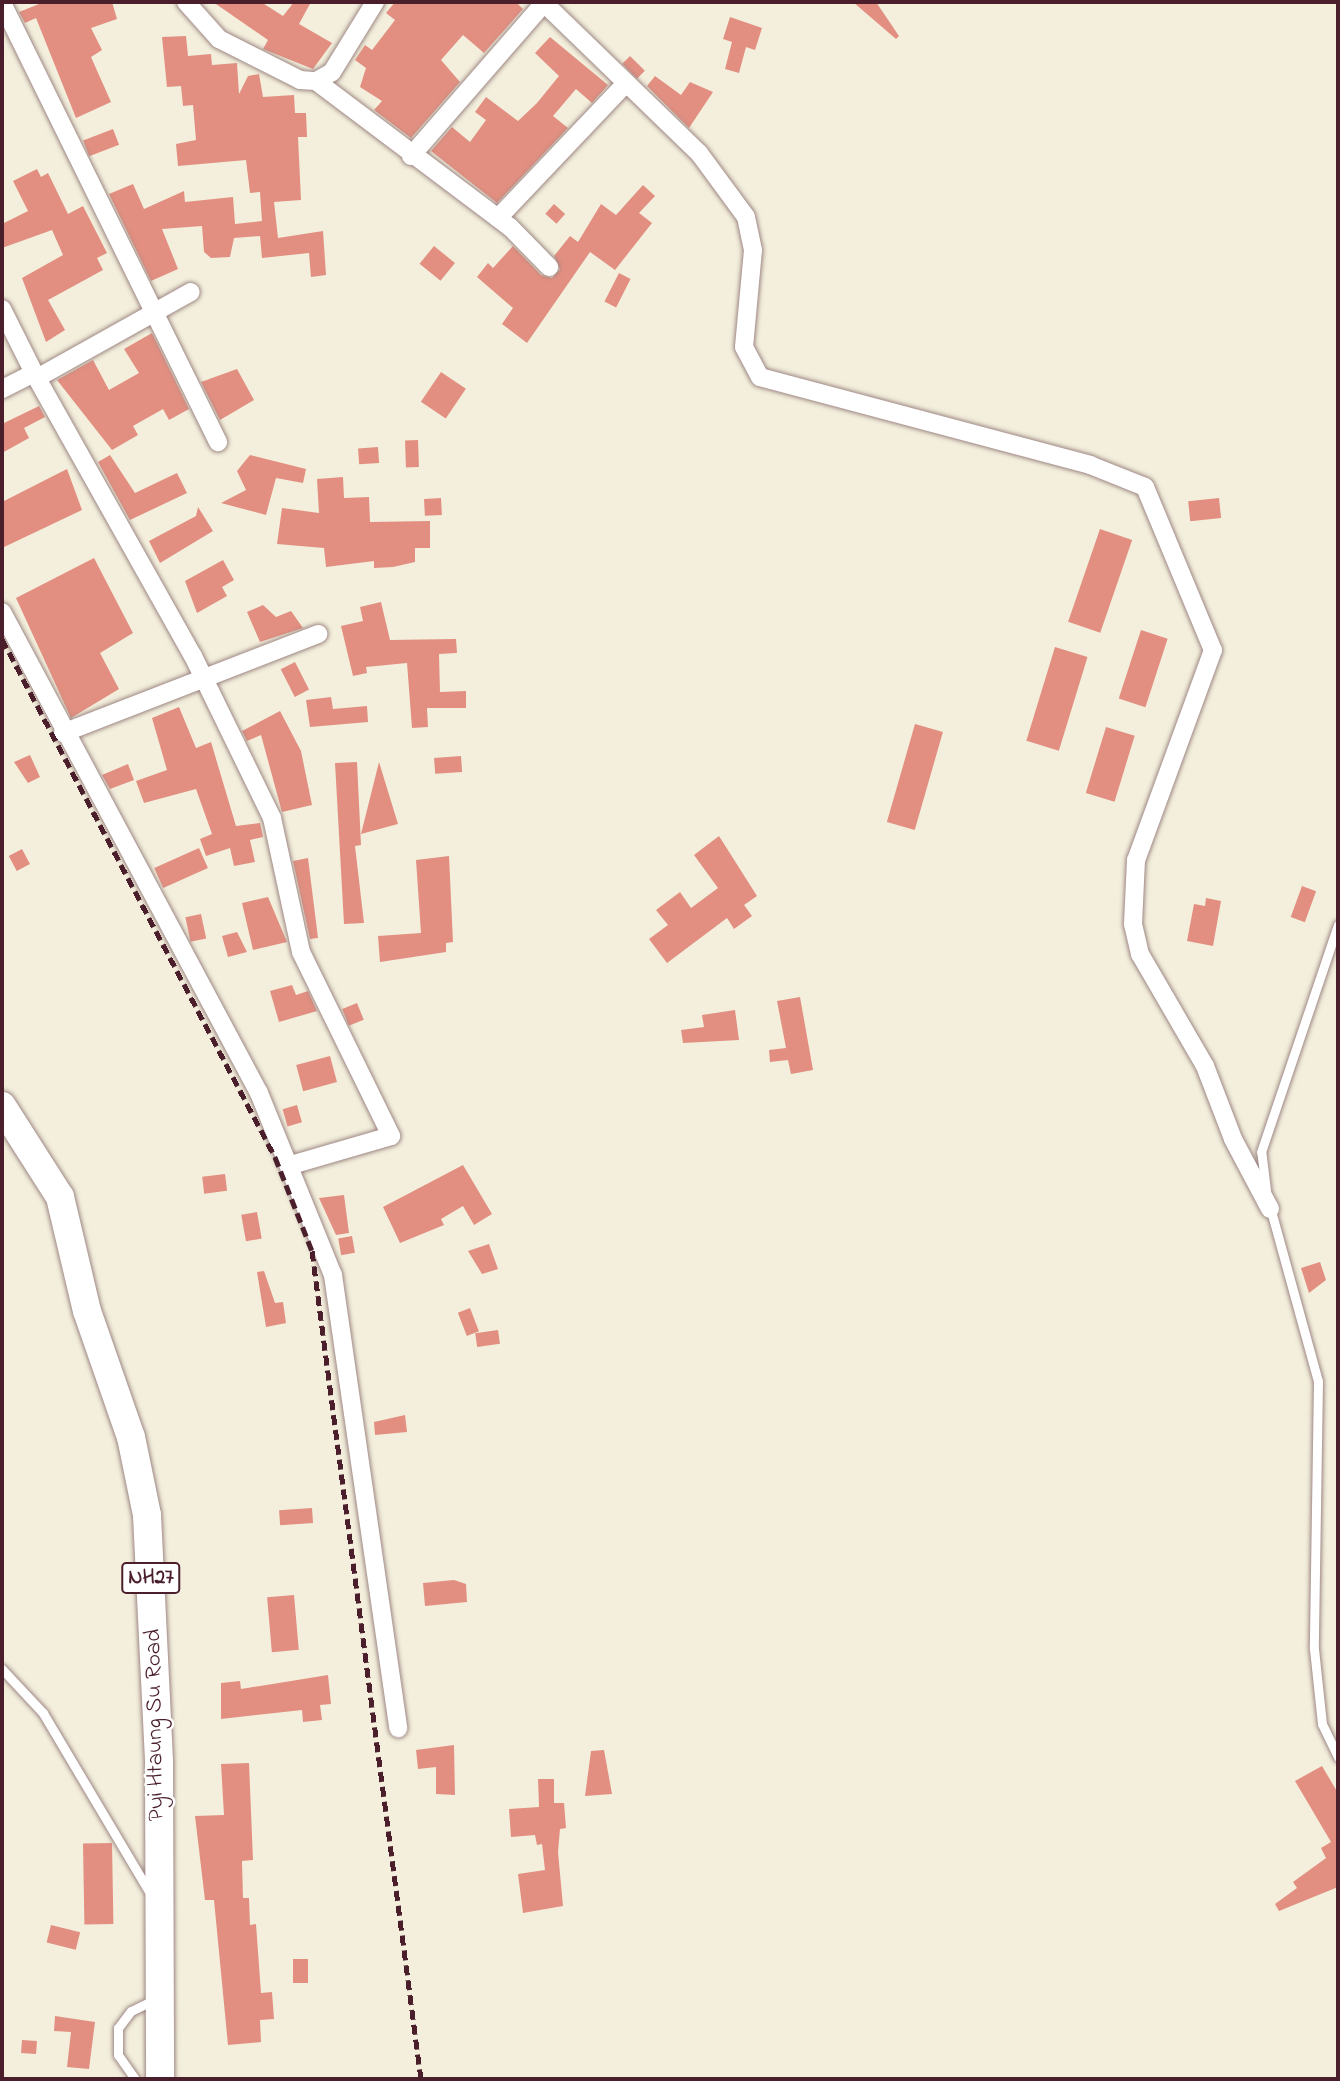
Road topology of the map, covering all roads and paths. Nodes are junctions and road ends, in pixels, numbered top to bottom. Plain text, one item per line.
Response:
1 (186, 2) edge
2 (375, 2) edge
3 (543, 2) edge
4 (7, 6) edge
5 (316, 81) junction
6 (626, 83) junction
7 (411, 156) junction
8 (498, 218) junction
9 (549, 267) dead end
10 (191, 292) dead end
11 (2, 309) edge
12 (152, 313) junction
13 (36, 375) junction
14 (2, 389) edge
15 (218, 442) dead end
16 (2, 612) edge
17 (318, 634) dead end
18 (201, 675) junction
19 (63, 733) junction
20 (1338, 925) edge
21 (2, 1106) edge
22 (291, 1165) junction
23 (1270, 1209) junction
24 (2, 1669) edge
25 (398, 1727) dead end
26 (1338, 1757) edge
27 (158, 1905) junction
28 (163, 1996) junction
29 (135, 2079) edge
30 (160, 2079) edge

1 - 5 street
2 - 5 street
3 - 6 street
3 - 7 street
4 - 12 street
5 - 7 street
6 - 8 street
6 - 23 street
7 - 8 street
8 - 9 street
10 - 12 street
11 - 13 street
12 - 13 street
12 - 15 street
13 - 14 street
13 - 18 street
16 - 19 street
17 - 18 street
18 - 19 street
18 - 22 street
19 - 22 street
20 - 23 lane
21 - 27 highway, Pyi Htaung Su Road / NH27
22 - 25 street
23 - 26 lane
24 - 27 lane
27 - 28 highway, Pyi Htaung Su Road / NH27
28 - 29 lane
28 - 30 highway, Pyi Htaung Su Road / NH27

